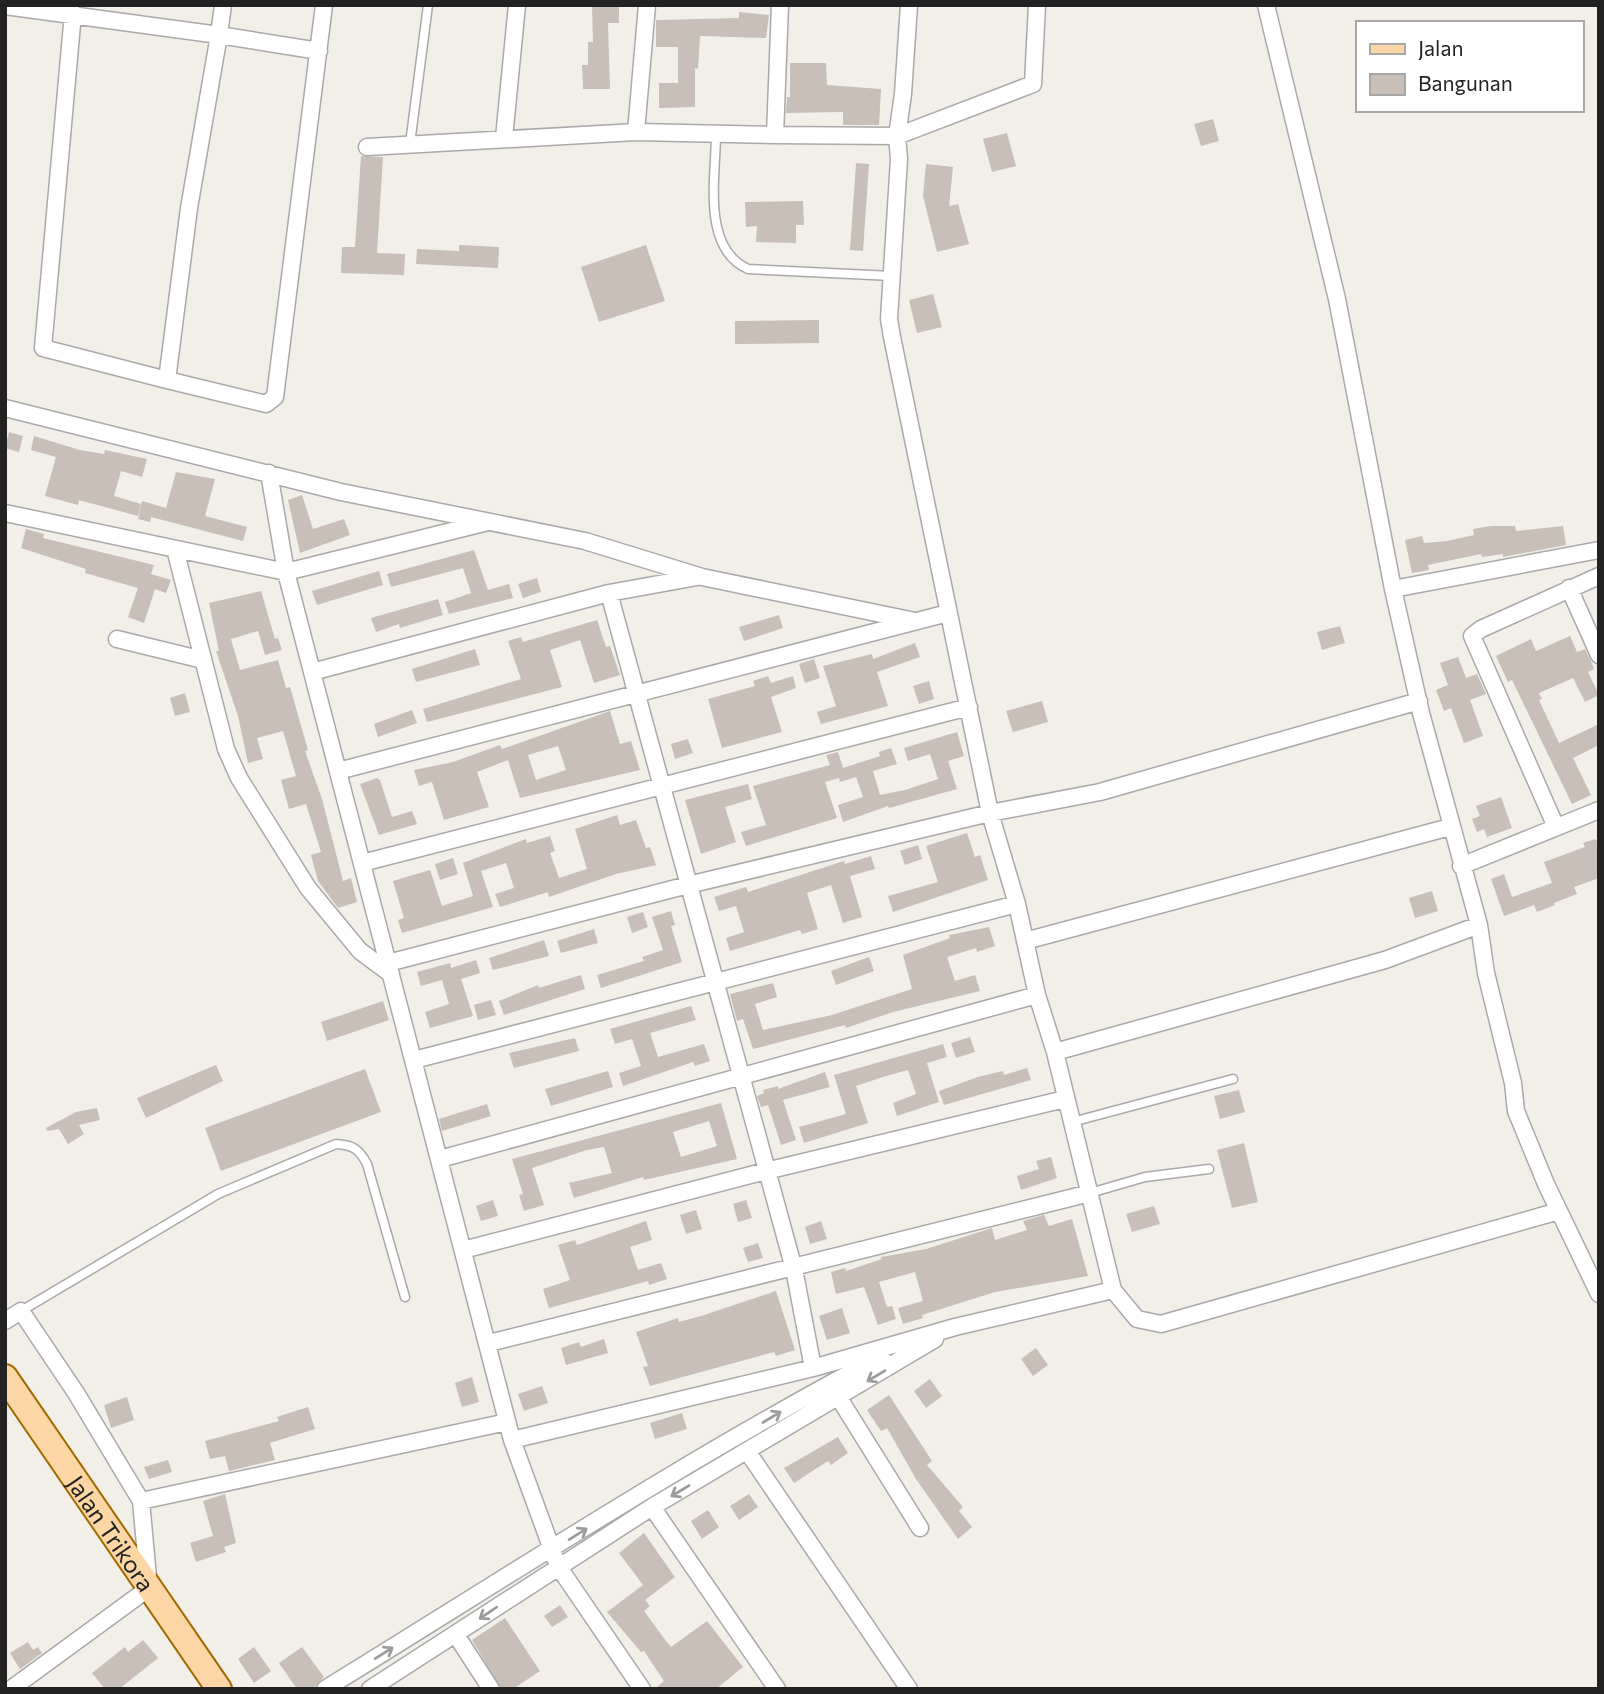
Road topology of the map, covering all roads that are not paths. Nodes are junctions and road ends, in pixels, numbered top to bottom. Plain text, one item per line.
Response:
1 (223, 5) edge
2 (324, 5) edge
3 (428, 5) edge
4 (517, 5) edge
5 (647, 5) edge
6 (780, 5) edge
7 (909, 5) edge
8 (1037, 5) edge
9 (1266, 5) edge
10 (5, 6) edge
11 (73, 13) junction
12 (219, 35) junction
13 (318, 51) junction
14 (636, 132) junction
15 (716, 134) junction
16 (775, 135) junction
17 (897, 136) junction
18 (504, 138) junction
19 (410, 144) junction
20 (367, 147) dead end
21 (892, 276) junction
22 (167, 380) junction
23 (5, 408) edge
24 (269, 473) junction
25 (5, 513) edge
26 (487, 522) junction
27 (175, 549) junction
28 (1599, 550) edge
29 (286, 572) junction
30 (702, 576) junction
31 (1599, 576) edge
32 (1569, 587) junction
33 (1393, 589) junction
34 (609, 593) junction
35 (948, 613) junction
36 (915, 621) junction
37 (117, 639) dead end
38 (1599, 655) edge
39 (203, 660) junction
40 (312, 672) junction
41 (636, 693) junction
42 (1419, 701) junction
43 (970, 707) junction
44 (338, 771) junction
45 (661, 786) junction
46 (1599, 810) edge
47 (990, 813) junction
48 (1450, 827) junction
49 (1556, 827) junction
50 (362, 863) junction
51 (1461, 866) junction
52 (688, 885) junction
53 (1017, 904) junction
54 (1479, 925) junction
55 (1025, 941) junction
56 (389, 969) junction
57 (715, 981) junction
58 (1037, 995) junction
59 (1055, 1052) junction
60 (414, 1060) junction
61 (740, 1075) junction
62 (1233, 1079) dead end
63 (1065, 1099) junction
64 (1072, 1122) junction
65 (440, 1159) junction
66 (1209, 1169) dead end
67 (766, 1171) junction
68 (1090, 1194) junction
69 (1559, 1211) junction
70 (463, 1250) junction
71 (794, 1269) junction
72 (1112, 1290) junction
73 (1599, 1294) edge
74 (405, 1297) dead end
75 (21, 1311) junction
76 (5, 1321) edge
77 (955, 1327) junction
78 (910, 1340) junction
79 (489, 1343) junction
80 (813, 1368) junction
81 (5, 1377) edge
82 (839, 1398) junction
83 (507, 1422) junction
84 (512, 1440) junction
85 (747, 1451) junction
86 (141, 1501) junction
87 (652, 1507) junction
88 (920, 1528) dead end
89 (554, 1558) junction
90 (149, 1588) junction
91 (456, 1635) junction
92 (11, 1689) edge
93 (219, 1689) edge
94 (325, 1689) edge
95 (370, 1689) edge
96 (491, 1689) edge
97 (642, 1689) edge
98 (777, 1689) edge
99 (909, 1689) edge

1 - 12 street
2 - 13 street
3 - 19 lane
4 - 18 street
5 - 14 street
6 - 16 street
7 - 17 street
8 - 17 street
9 - 33 street
10 - 11 street
11 - 12 street
11 - 22 street
12 - 13 street
12 - 22 street
13 - 22 street
14 - 15 street
14 - 18 street
15 - 16 street
15 - 21 lane
16 - 17 street
17 - 21 street
18 - 19 street
19 - 20 street
21 - 35 street
23 - 24 street
24 - 26 street
24 - 29 street
25 - 27 street
26 - 29 street
26 - 30 street
27 - 29 street
27 - 39 street
28 - 33 street
29 - 40 street
30 - 34 street
30 - 36 street
31 - 32 street
32 - 38 street
32 - 49 street
33 - 42 street
34 - 40 street
34 - 41 street
35 - 36 street
35 - 43 street
36 - 41 street
37 - 39 street
39 - 56 street
40 - 44 street
41 - 44 street
41 - 45 street
42 - 47 street
42 - 48 street
43 - 45 street
43 - 47 street
44 - 50 street
45 - 50 street
45 - 52 street
46 - 49 street
47 - 52 street
47 - 53 street
48 - 51 street
48 - 55 street
49 - 51 street
50 - 56 street
51 - 54 street
52 - 56 street
52 - 57 street
53 - 55 street
53 - 57 street
54 - 59 street
54 - 69 street
55 - 58 street
56 - 60 street
57 - 60 street
57 - 61 street
58 - 59 street
58 - 61 street
59 - 63 street
60 - 65 street
61 - 65 street
61 - 67 street
62 - 64 lane
63 - 64 street
63 - 67 street
64 - 68 street
65 - 70 street
66 - 68 lane
67 - 70 street
67 - 71 street
68 - 71 street
68 - 72 street
69 - 72 street
69 - 73 street
70 - 79 street
71 - 79 street
71 - 80 street
72 - 77 street
74 - 75 lane
75 - 76 street
75 - 86 street
77 - 78 street
77 -> 82 street
78 - 80 street
89 -> 78 street
79 - 83 street
80 - 84 street
81 - 90 main road, Jalan Trikora
82 - 85 street
82 - 88 street
83 - 84 street
83 - 86 street
84 - 89 street
85 -> 87 street
85 - 99 street
86 - 90 street
87 - 89 street
87 - 98 street
89 -> 91 street
94 -> 89 street
89 - 97 street
90 - 92 street
90 - 93 main road, Jalan Trikora
91 - 95 street
91 - 96 street

